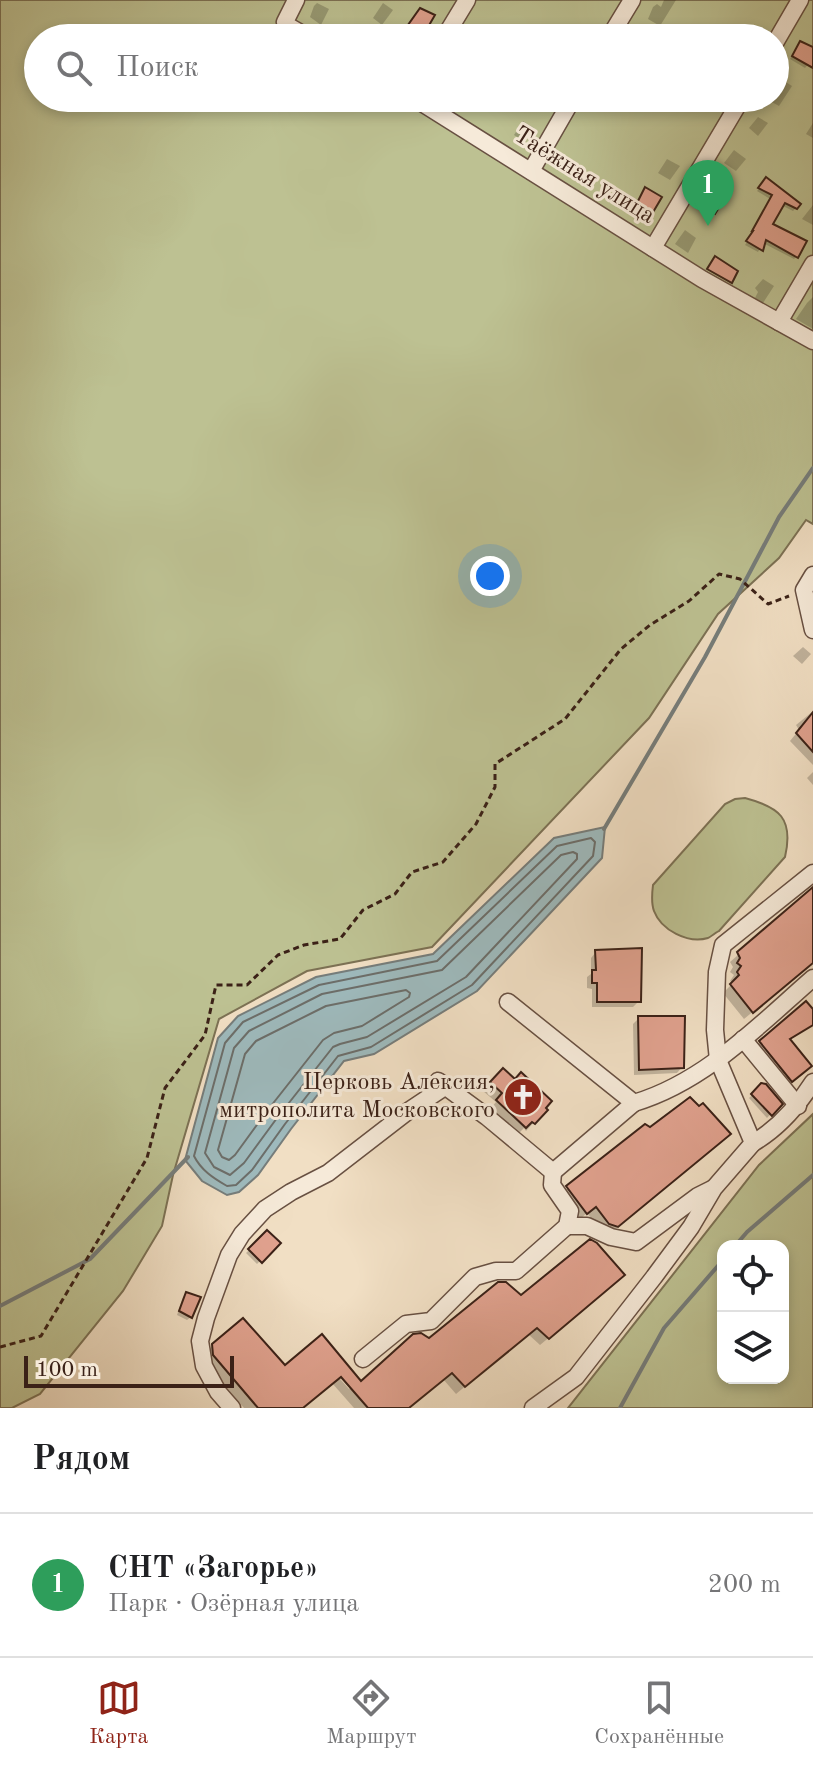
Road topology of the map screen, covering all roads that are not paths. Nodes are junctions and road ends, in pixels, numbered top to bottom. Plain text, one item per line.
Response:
1 (296, 0) edge
2 (467, 0) edge
3 (632, 0) edge
4 (800, 0) edge
5 (287, 24) edge
6 (452, 24) edge
7 (617, 24) edge
8 (786, 24) edge
9 (436, 112) edge
10 (565, 112) edge
11 (734, 112) edge
12 (531, 171) junction
13 (653, 248) junction
14 (813, 264) edge
15 (779, 322) junction
16 (813, 341) edge
17 (813, 575) edge
18 (813, 630) edge
19 (813, 873) edge
20 (813, 978) edge
21 (508, 1002) dead end
22 (743, 1039) junction
23 (718, 1060) junction
24 (813, 1082) edge
25 (634, 1103) junction
26 (798, 1106) junction
27 (753, 1143) junction
28 (553, 1172) junction
29 (714, 1188) junction
30 (567, 1226) junction
31 (363, 1359) dead end
32 (232, 1408) edge
33 (533, 1408) edge

1 - 5 street
2 - 6 street
3 - 7 street
4 - 8 street
9 - 12 street, Таёжная улица
10 - 12 street
11 - 13 street
12 - 13 street, Таёжная улица
13 - 15 street, Таёжная улица
14 - 15 street
15 - 16 street, Таёжная улица
17 - 18 street
19 - 23 street
20 - 22 street
21 - 25 street
22 - 23 street
22 - 26 street
23 - 25 street
23 - 27 street
24 - 26 street
25 - 28 street
26 - 27 street
27 - 29 street
28 - 30 street
28 - 32 street
29 - 30 street
29 - 33 street
30 - 31 street

